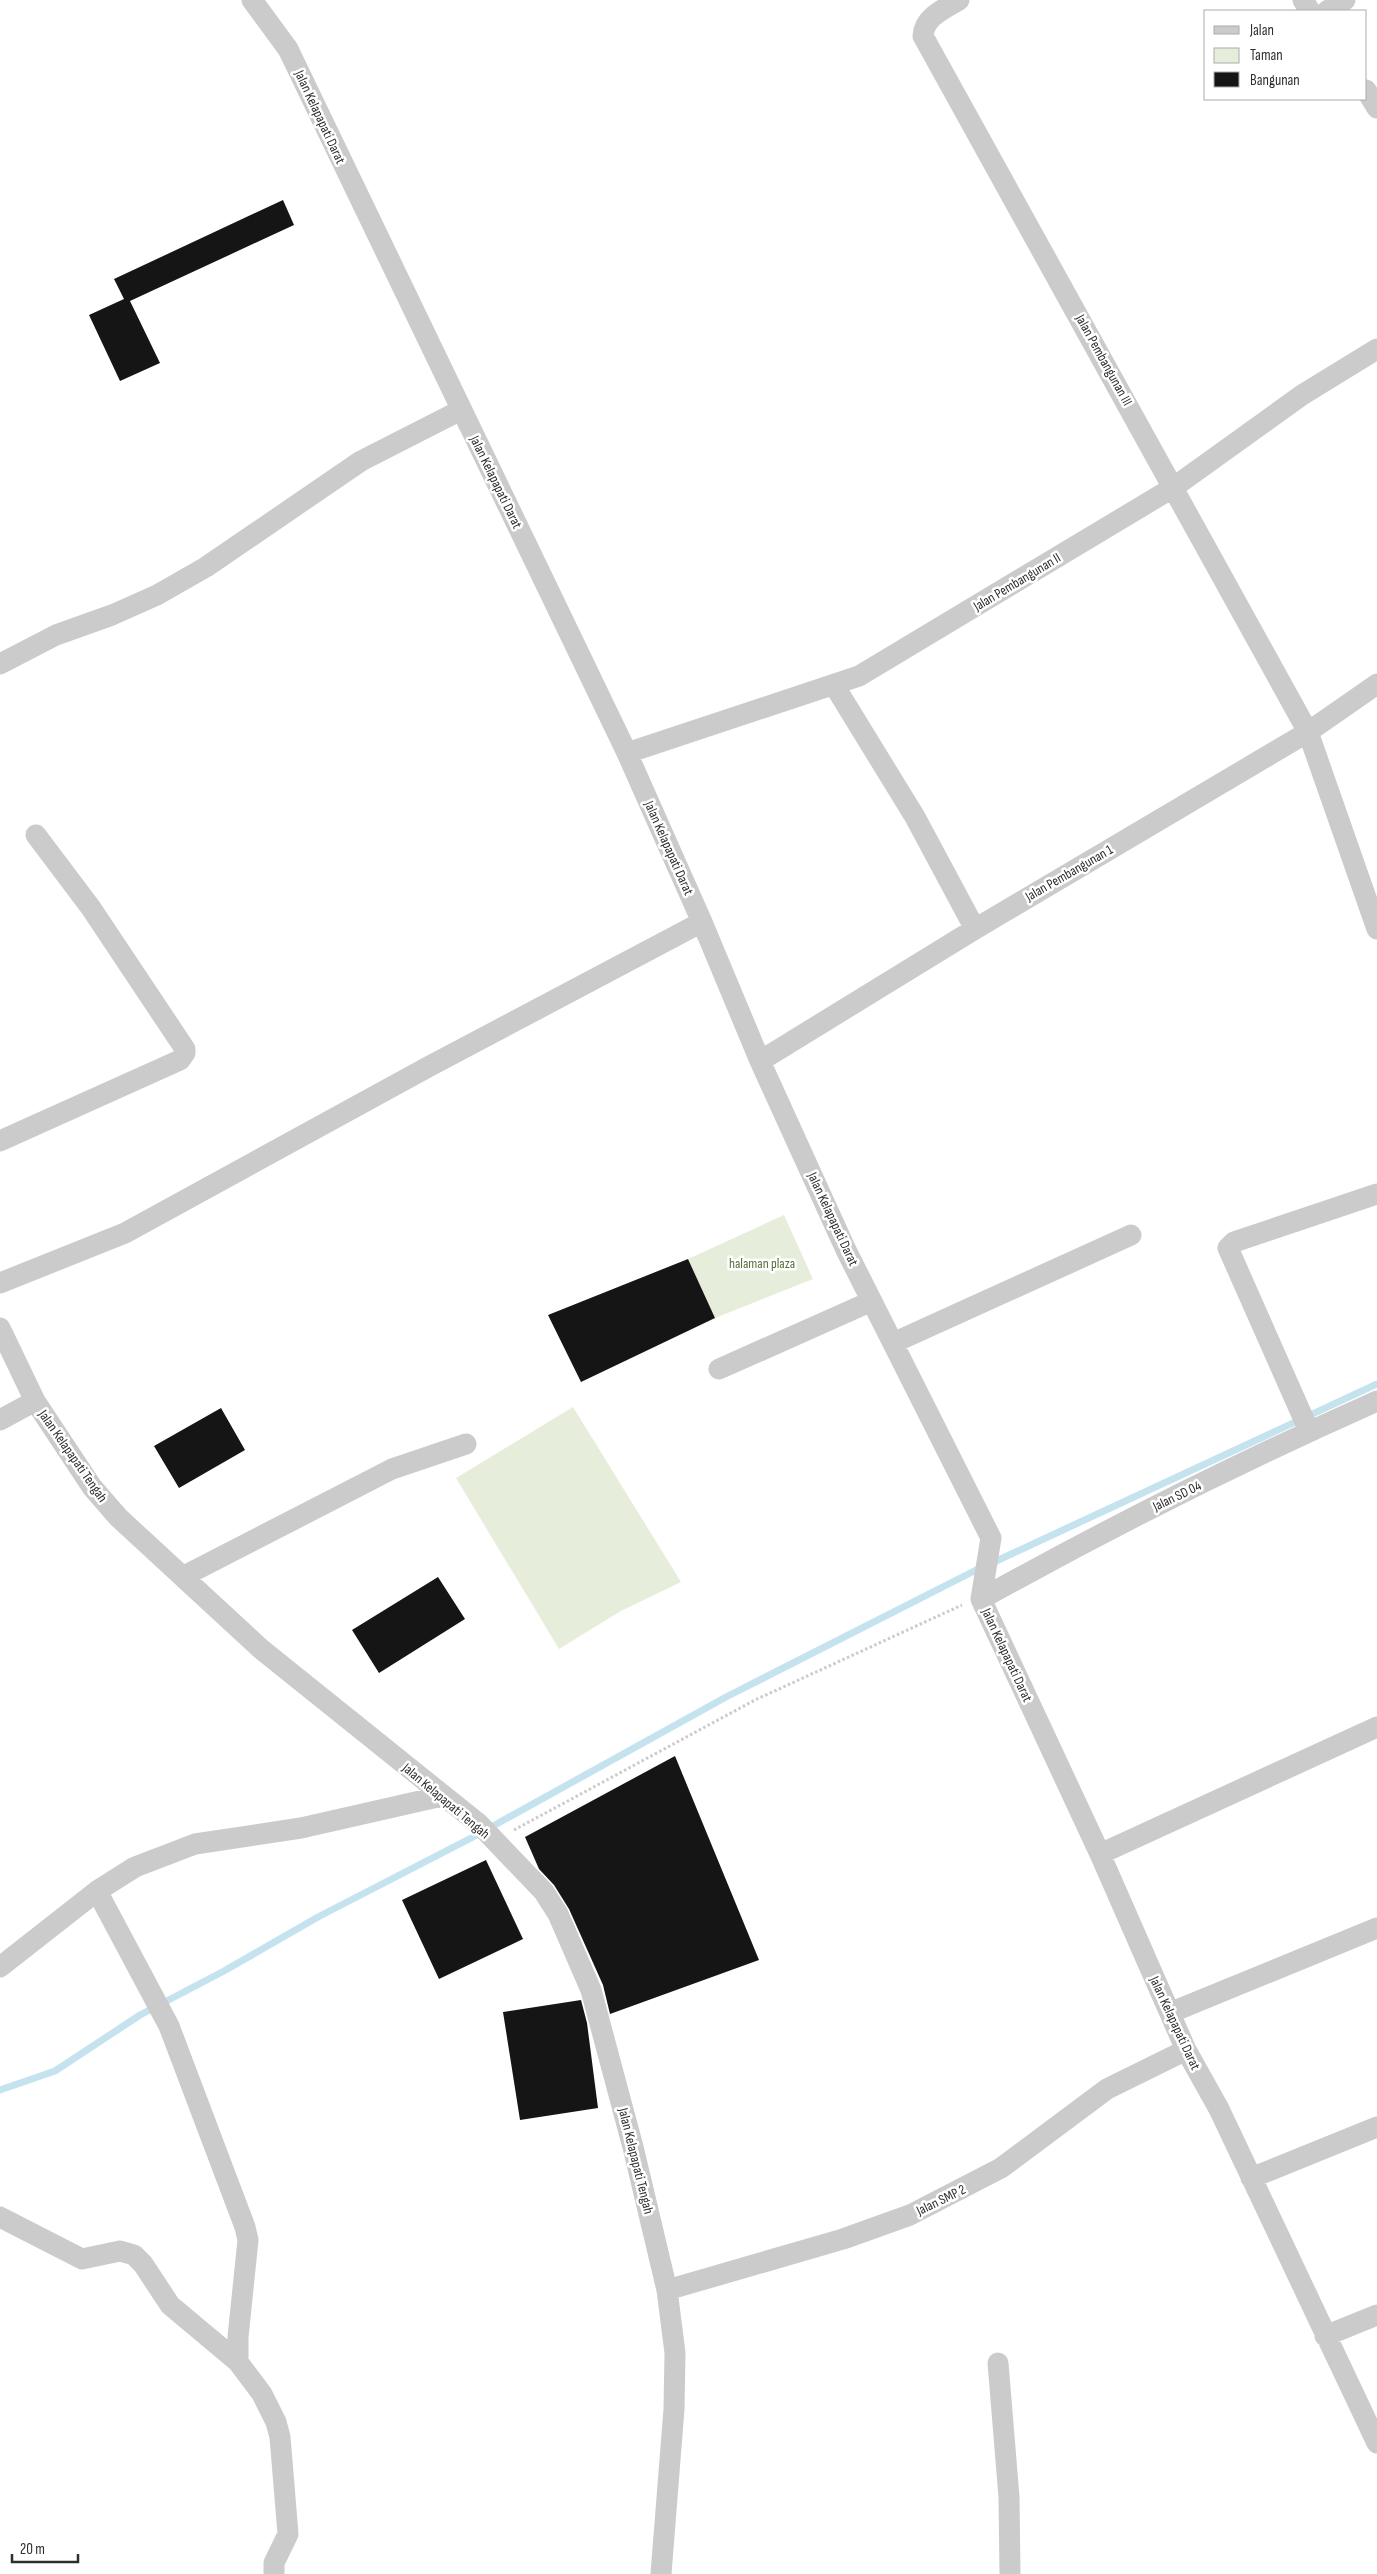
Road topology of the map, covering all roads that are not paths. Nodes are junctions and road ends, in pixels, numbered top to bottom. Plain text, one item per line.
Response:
1 (252, 0) edge
2 (959, 0) edge
3 (1345, 0) edge
4 (1328, 10) edge
5 (1367, 92) edge
6 (1377, 108) edge
7 (1377, 349) edge
8 (461, 410) junction
9 (1174, 487) junction
10 (0, 664) edge
11 (1377, 684) edge
12 (834, 685) junction
13 (1308, 732) junction
14 (627, 753) junction
15 (36, 835) dead end
16 (702, 922) junction
17 (975, 928) junction
18 (1377, 929) edge
19 (760, 1061) junction
20 (0, 1141) edge
21 (1377, 1194) edge
22 (1131, 1235) dead end
23 (0, 1283) edge
24 (872, 1301) junction
25 (0, 1328) edge
26 (893, 1343) junction
27 (719, 1369) dead end
28 (35, 1401) junction
29 (1377, 1401) edge
30 (0, 1420) edge
31 (1305, 1424) junction
32 (466, 1444) dead end
33 (184, 1576) junction
34 (980, 1598) junction
35 (1377, 1727) edge
36 (442, 1796) junction
37 (1100, 1854) junction
38 (97, 1891) junction
39 (1377, 1928) edge
40 (0, 1967) edge
41 (1172, 2012) junction
42 (1186, 2050) junction
43 (1377, 2127) edge
44 (1251, 2178) junction
45 (0, 2217) edge
46 (667, 2290) junction
47 (1377, 2316) edge
48 (1326, 2336) junction
49 (238, 2362) junction
50 (998, 2363) dead end
51 (1377, 2443) edge
52 (274, 2574) edge
53 (661, 2574) edge
54 (1010, 2574) edge

1 - 8 street, Jalan Kelapapati Darat
2 - 9 street, Jalan Pembangunan III
3 - 4 street
5 - 6 street
7 - 9 street, Jalan Pembangunan II
8 - 10 street
8 - 14 street, Jalan Kelapapati Darat
9 - 12 street, Jalan Pembangunan II
9 - 13 street, Jalan Pembangunan III
11 - 13 street, Jalan Pembangunan 1
12 - 14 street, Jalan Pembangunan II
12 - 17 street
13 - 17 street, Jalan Pembangunan 1
13 - 18 street, Jalan Pembangunan III
14 - 16 street, Jalan Kelapapati Darat
15 - 20 street
16 - 19 street, Jalan Kelapapati Darat
16 - 23 street
17 - 19 street, Jalan Pembangunan 1
19 - 24 street, Jalan Kelapapati Darat
21 - 31 street
22 - 26 street
24 - 26 street, Jalan Kelapapati Darat
24 - 27 street
25 - 28 street, Jalan Kelapapati Tengah
26 - 34 street, Jalan Kelapapati Darat
28 - 30 street
28 - 33 street, Jalan Kelapapati Tengah
29 - 31 street, Jalan SD 04
31 - 34 street, Jalan SD 04
32 - 33 street
33 - 36 street, Jalan Kelapapati Tengah
34 - 37 street, Jalan Kelapapati Darat
35 - 37 street
36 - 38 street
36 - 46 street, Jalan Kelapapati Tengah
37 - 41 street, Jalan Kelapapati Darat
38 - 40 street
38 - 49 street
39 - 41 street
41 - 42 street, Jalan Kelapapati Darat
42 - 44 street, Jalan Kelapapati Darat
42 - 46 street, Jalan SMP 2
43 - 44 street
44 - 48 street, Jalan Kelapapati Darat
45 - 49 street
46 - 53 street, Jalan Kelapapati Tengah
47 - 48 street
48 - 51 street, Jalan Kelapapati Darat
49 - 52 street
50 - 54 street

